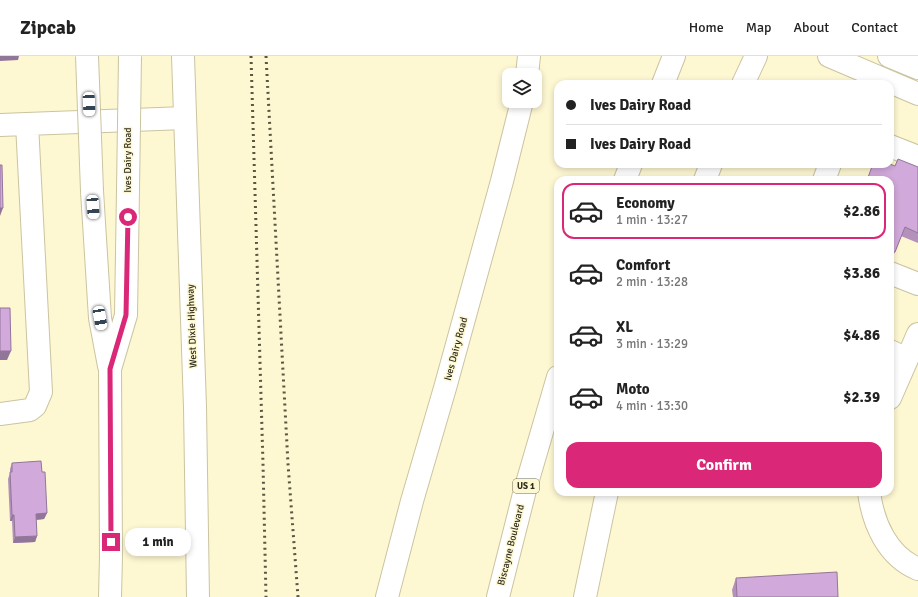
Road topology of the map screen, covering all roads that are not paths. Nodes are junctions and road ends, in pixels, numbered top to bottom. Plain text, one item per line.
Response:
1 (87, 56) edge
2 (130, 56) edge
3 (183, 56) edge
4 (529, 56) edge
5 (674, 56) edge
6 (756, 56) edge
7 (829, 56) edge
8 (889, 56) edge
9 (528, 68) edge
10 (918, 68) edge
11 (665, 80) edge
12 (745, 80) edge
13 (885, 80) edge
14 (894, 84) edge
15 (918, 94) edge
16 (520, 108) edge
17 (185, 118) junction
18 (27, 124) junction
19 (0, 126) edge
20 (894, 148) edge
21 (918, 157) edge
22 (894, 274) edge
23 (918, 284) edge
24 (918, 334) edge
25 (898, 355) edge
26 (110, 369) junction
27 (894, 376) edge
28 (554, 391) edge
29 (0, 414) edge
30 (606, 496) edge
31 (869, 496) edge
32 (918, 568) edge
33 (110, 597) edge
34 (198, 597) edge
35 (387, 597) edge
36 (498, 597) edge
37 (585, 597) edge

1 - 26 main road, bridge
2 - 26 main road, Ives Dairy Road, bridge
3 - 17 main road, West Dixie Highway
4 - 9 main road
5 - 11 main road
6 - 12 main road
7 - 13 main road
8 - 10 main road
14 - 15 main road
16 - 35 main road, Ives Dairy Road
17 - 18 main road
17 - 34 main road, West Dixie Highway
18 - 19 main road
18 - 29 main road
20 - 21 main road
22 - 23 main road
24 - 25 main road
25 - 27 main road
26 - 33 main road, Ives Dairy Road
28 - 36 main road, Biscayne Boulevard / US 1
30 - 37 main road
31 - 32 main road

